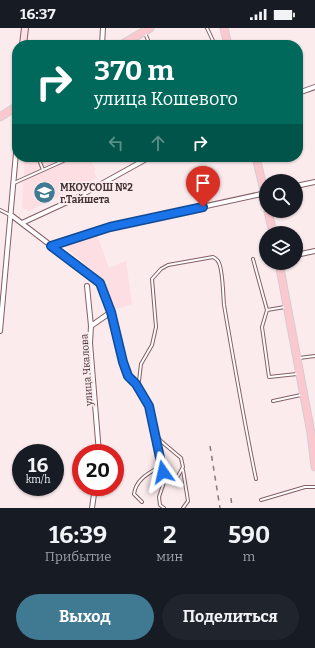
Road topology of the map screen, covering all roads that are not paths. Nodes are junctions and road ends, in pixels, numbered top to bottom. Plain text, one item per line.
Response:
1 (25, 28) edge
2 (104, 28) edge
3 (207, 28) edge
4 (224, 28) edge
5 (146, 29) edge
6 (24, 40) edge
7 (103, 40) edge
8 (129, 40) edge
9 (149, 40) edge
10 (213, 40) edge
11 (227, 40) edge
12 (315, 87) edge
13 (303, 91) edge
14 (12, 109) edge
15 (0, 117) edge
16 (16, 162) edge
17 (40, 162) edge
18 (61, 162) edge
19 (141, 162) edge
20 (257, 162) edge
21 (43, 170) junction
22 (260, 174) edge
23 (315, 182) edge
24 (14, 183) junction
25 (303, 185) edge
26 (259, 196) edge
27 (0, 210) edge
28 (11, 215) junction
29 (22, 223) junction
30 (51, 246) junction
31 (315, 251) edge
32 (303, 254) edge
33 (253, 259) dead end
34 (281, 270) edge
35 (2, 285) edge
36 (87, 286) dead end
37 (288, 307) junction
38 (267, 310) junction
39 (111, 312) junction
40 (91, 326) junction
41 (0, 331) edge
42 (315, 356) edge
43 (298, 358) junction
44 (123, 362) joint
45 (301, 374) junction
46 (136, 384) junction
47 (304, 395) junction
48 (273, 401) dead end
49 (313, 432) edge
50 (155, 434) junction
51 (98, 444) edge
52 (161, 466) junction
53 (315, 467) edge
54 (183, 470) junction
55 (166, 476) junction
56 (256, 479) dead end
57 (315, 486) edge
58 (94, 496) edge
59 (261, 500) dead end
60 (142, 502) dead end
61 (92, 508) edge
62 (164, 508) edge
63 (183, 508) edge

1 - 6 main road
2 - 7 street
3 - 10 lane
4 - 11 main road
5 - 8 main road
5 - 9 lane
12 - 13 street
14 - 15 main road
16 - 24 street
17 - 21 lane
18 - 21 lane
19 - 29 street
20 - 22 main road
21 - 24 lane
23 - 25 street
24 - 28 street
26 - 30 street
27 - 28 lane
28 - 29 street
28 - 35 street
29 - 30 street
30 - 39 street
31 - 32 street
33 - 38 lane
34 - 37 main road
35 - 41 street
36 - 40 street, улица Чкалова
37 - 38 lane
37 - 43 main road
38 - 45 lane
39 - 40 street
39 - 44 street
40 - 51 street, улица Чкалова
42 - 43 lane
43 - 45 main road
44 - 46 lane
45 - 47 main road
46 - 50 lane
46 - 56 lane
47 - 48 lane
47 - 49 main road
49 - 53 main road
50 - 52 lane
50 - 54 lane
52 - 55 lane
52 - 60 lane
54 - 55 lane
54 - 63 lane
55 - 62 lane
57 - 59 lane
58 - 61 street

